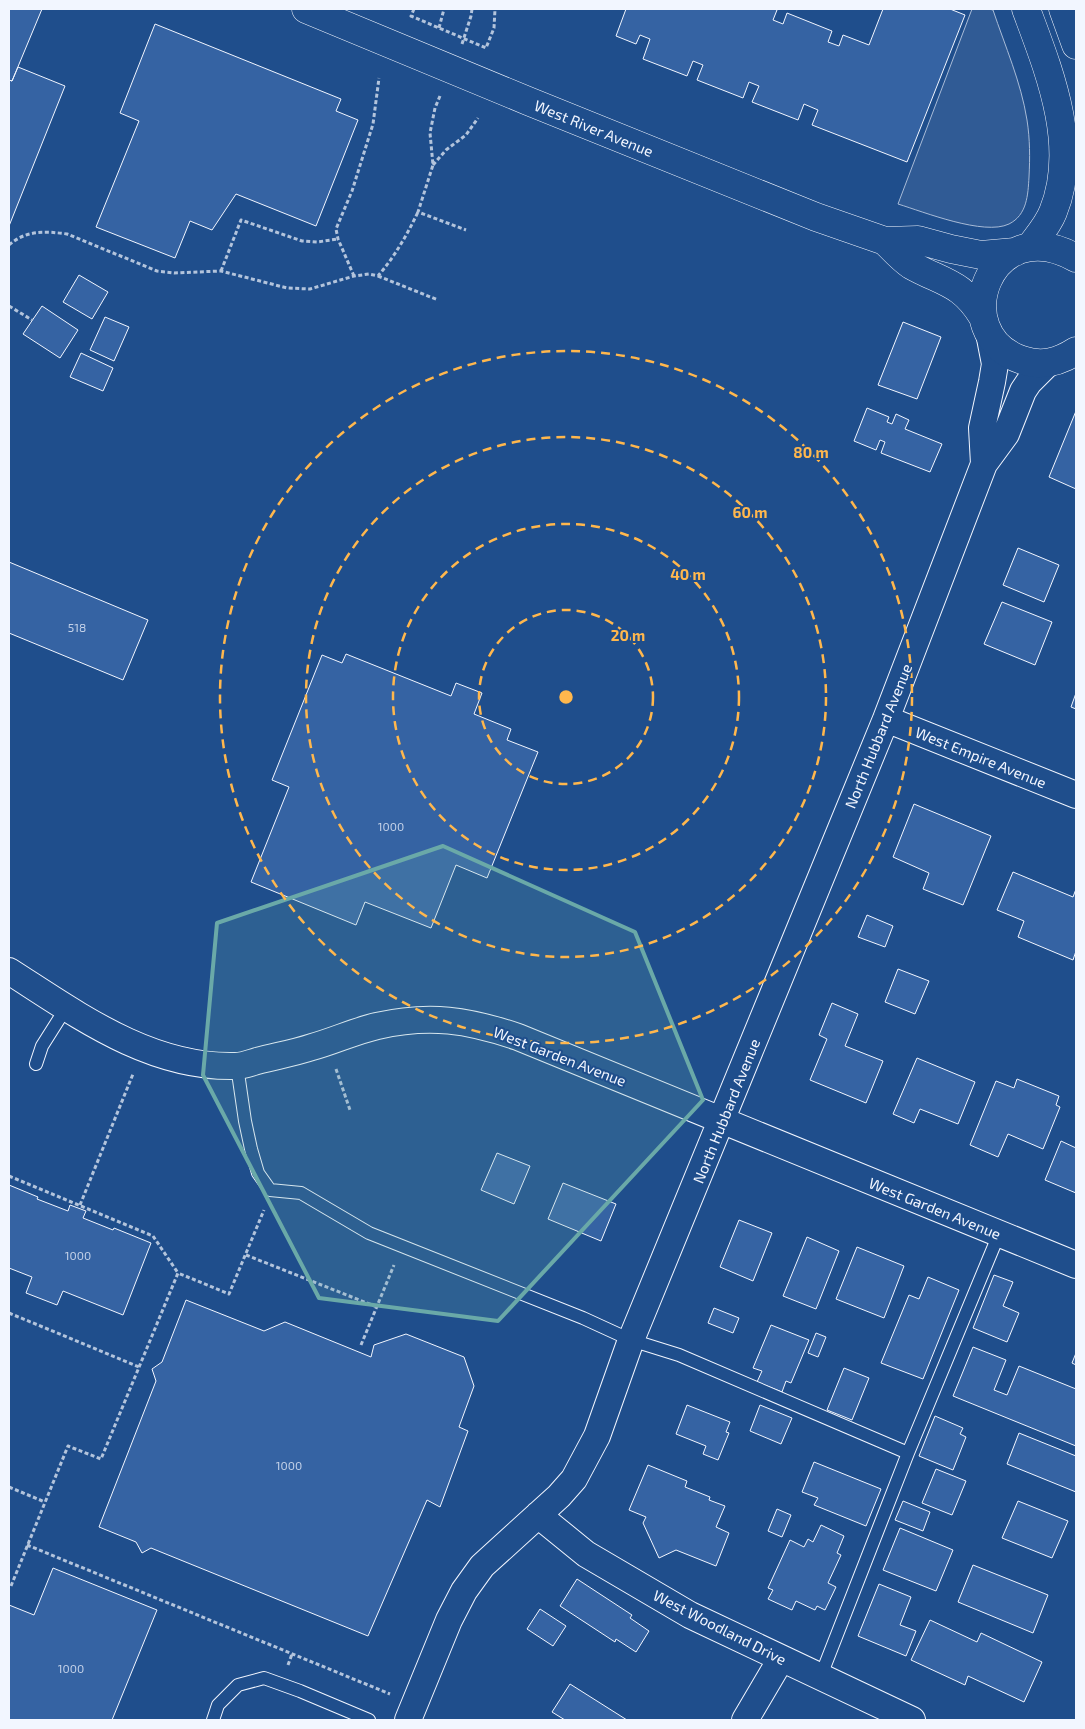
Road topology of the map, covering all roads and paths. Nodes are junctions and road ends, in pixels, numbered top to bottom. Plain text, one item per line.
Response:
1 (306, 9) edge
2 (414, 9) edge
3 (444, 9) edge
4 (472, 9) edge
5 (495, 9) edge
6 (1026, 9) edge
7 (1063, 9) edge
8 (439, 28) junction
9 (464, 38) junction
10 (1076, 45) edge
11 (451, 70) junction
12 (379, 78) dead end
13 (478, 118) dead end
14 (433, 165) junction
15 (418, 212) junction
16 (466, 230) dead end
17 (338, 239) junction
18 (885, 241) junction
19 (9, 245) edge
20 (1022, 249) junction
21 (1076, 258) edge
22 (221, 271) junction
23 (354, 276) junction
24 (378, 276) junction
25 (438, 300) dead end
26 (9, 306) edge
27 (32, 320) dead end
28 (986, 325) junction
29 (1066, 357) edge
30 (984, 464) junction
31 (886, 718) junction
32 (1076, 795) edge
33 (9, 971) edge
34 (66, 1008) junction
35 (326, 1043) junction
36 (144, 1049) junction
37 (36, 1064) dead end
38 (238, 1066) junction
39 (350, 1110) dead end
40 (722, 1120) junction
41 (9, 1176) edge
42 (270, 1190) junction
43 (80, 1205) junction
44 (999, 1234) junction
45 (402, 1247) junction
46 (246, 1255) junction
47 (1076, 1265) edge
48 (178, 1273) junction
49 (377, 1307) junction
50 (9, 1313) edge
51 (632, 1340) junction
52 (361, 1345) dead end
53 (139, 1367) junction
54 (908, 1453) junction
55 (9, 1487) edge
56 (45, 1502) junction
57 (538, 1515) junction
58 (27, 1546) junction
59 (11, 1586) dead end
60 (780, 1659) junction
61 (820, 1678) junction
62 (411, 1712) edge
63 (213, 1720) edge
64 (368, 1720) edge
65 (745, 1720) edge
66 (912, 1720) edge

1 - 11 street, West River Avenue
2 - 8 path
3 - 8 path
4 - 9 path
5 - 9 path
6 - 20 street
7 - 10 street
8 - 9 path
9 - 11 path
11 - 14 path
11 - 18 street, West River Avenue
12 - 17 path
13 - 14 path
14 - 15 path
15 - 16 path
15 - 24 path
17 - 22 path
17 - 23 path
18 - 20 street, West River Avenue
18 - 28 street, West River Avenue
19 - 22 path
20 - 21 street, West River Avenue
20 - 28 street
22 - 23 path
23 - 24 path
24 - 25 path
26 - 27 path
28 - 29 street, West River Avenue
28 - 30 street, North Hubbard Avenue
29 - 30 street, North Hubbard Avenue
30 - 31 street, North Hubbard Avenue
31 - 32 street, West Empire Avenue
31 - 40 street, North Hubbard Avenue
33 - 34 street, West Garden Avenue
34 - 36 street, West Garden Avenue
34 - 37 lane
35 - 38 street, West Garden Avenue
35 - 39 path
35 - 40 street, West Garden Avenue
36 - 38 street, West Garden Avenue
36 - 43 path
38 - 42 lane
40 - 44 street, West Garden Avenue
40 - 51 street, North Hubbard Avenue
41 - 43 path
42 - 45 lane
42 - 46 path
43 - 48 path
44 - 47 street, West Garden Avenue
44 - 54 lane
45 - 49 path
45 - 51 lane
46 - 48 path
46 - 49 path
48 - 53 path
49 - 52 path
50 - 53 path
51 - 54 lane
51 - 57 street, North Hubbard Avenue
53 - 56 path
54 - 61 lane
55 - 56 path
56 - 58 path
57 - 60 street, West Woodland Drive
57 - 62 street, North Hubbard Avenue
58 - 59 path
58 - 62 path
60 - 61 street, West Woodland Drive
60 - 65 street
61 - 66 street, West Woodland Drive
63 - 64 lane

